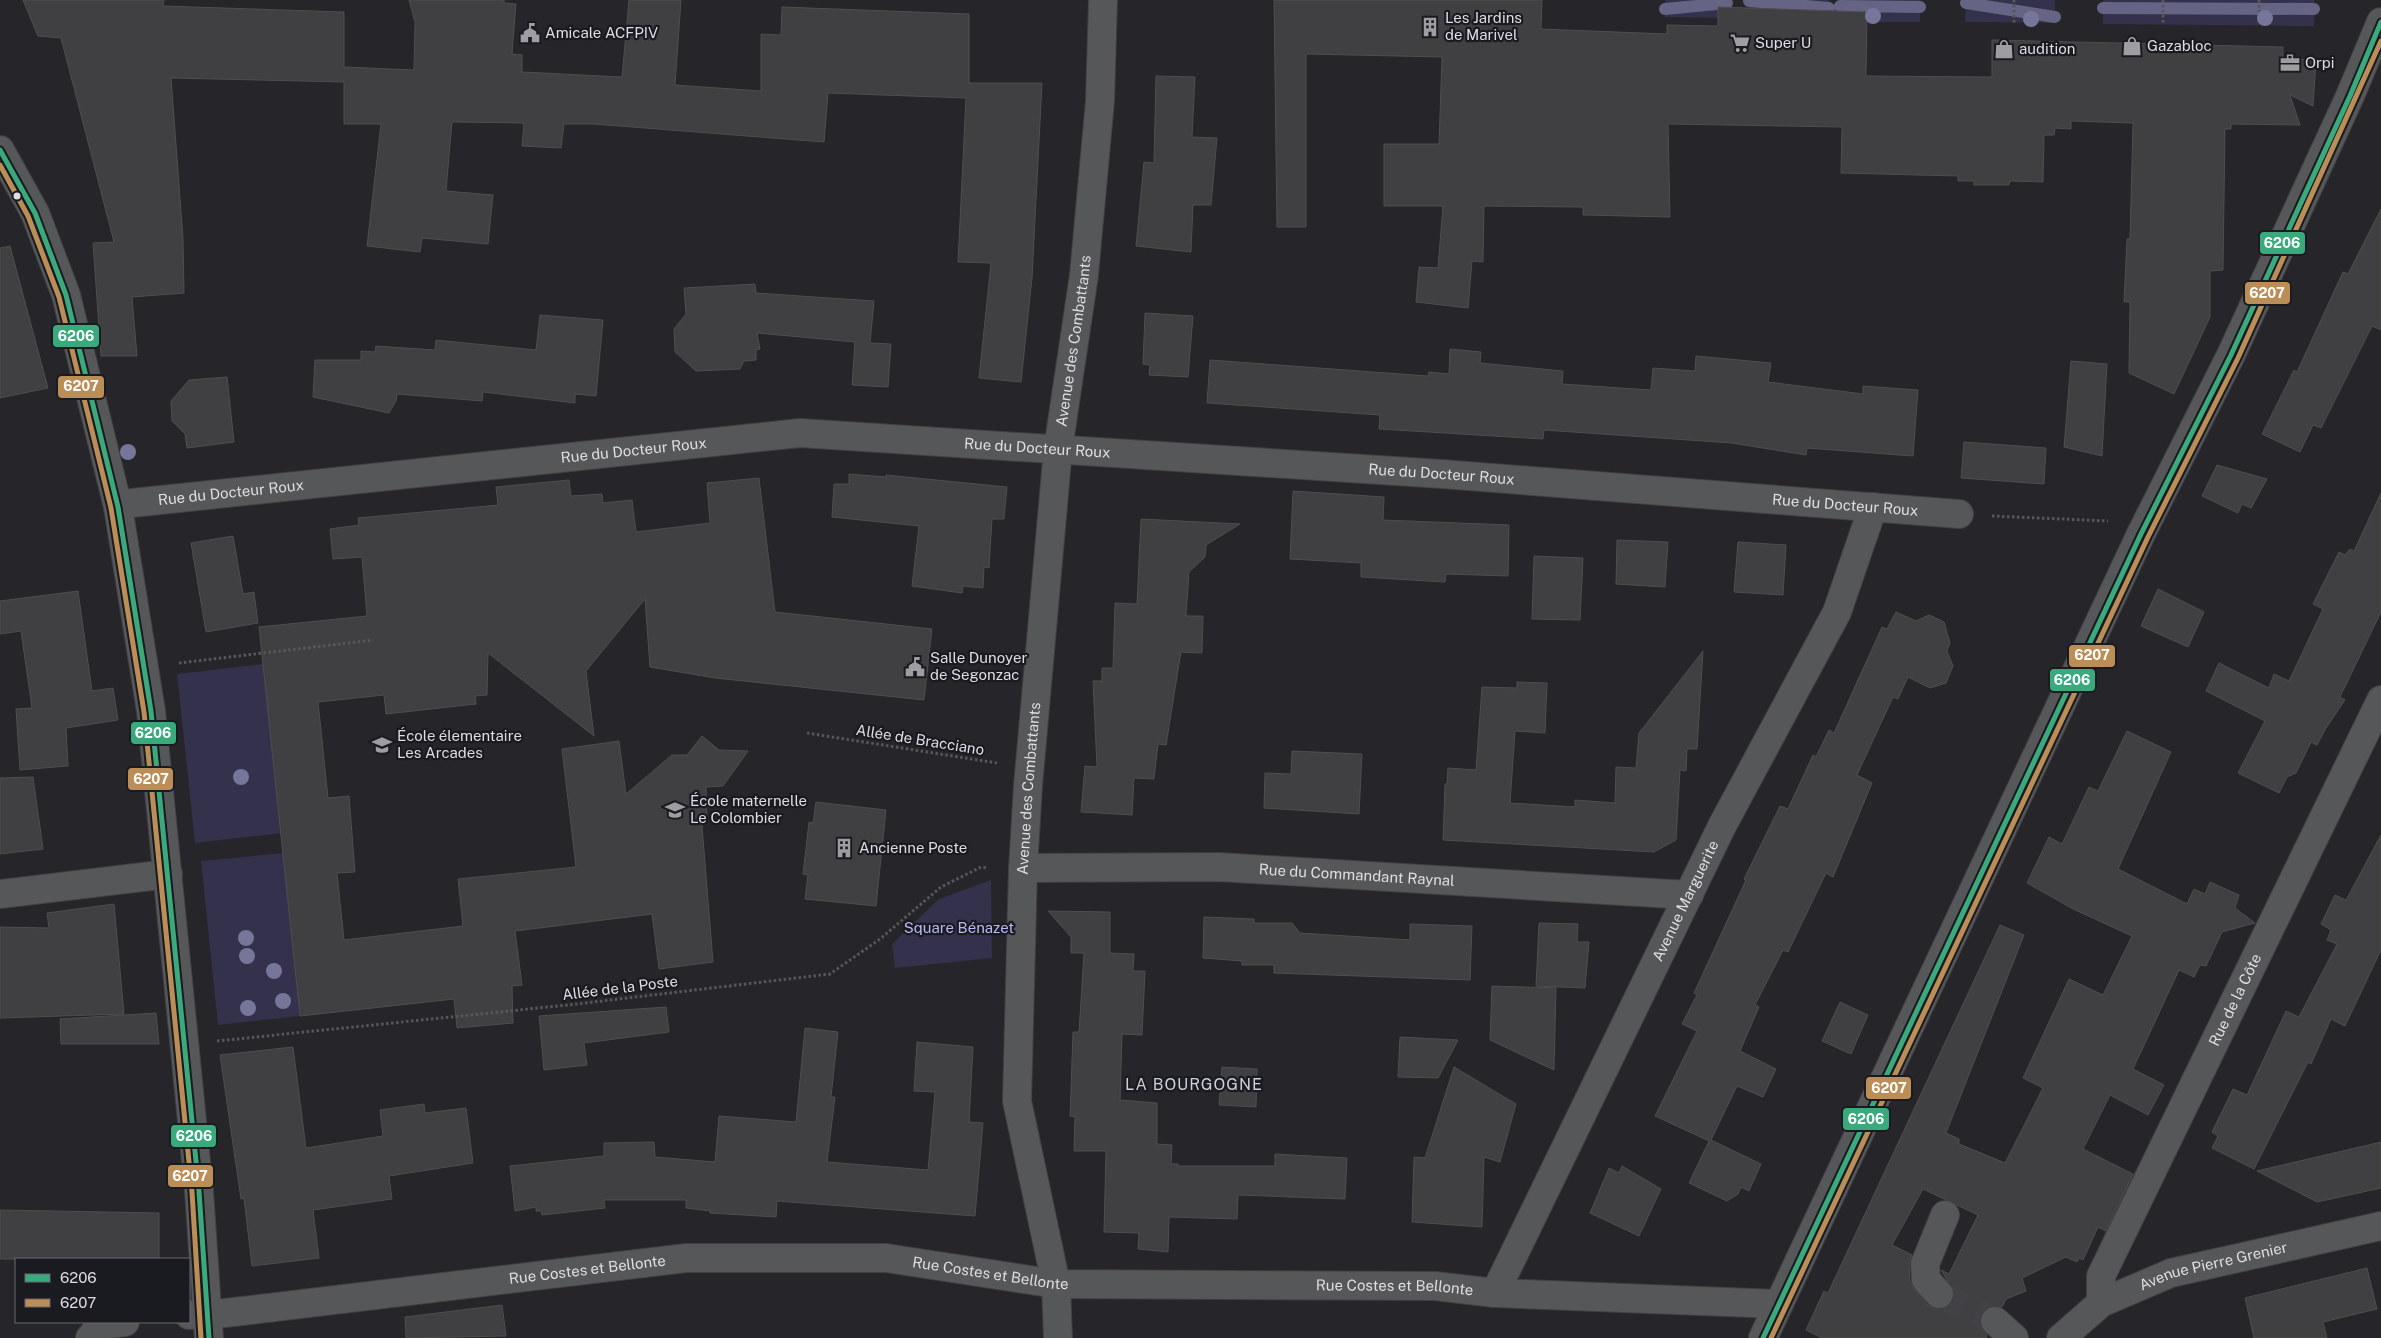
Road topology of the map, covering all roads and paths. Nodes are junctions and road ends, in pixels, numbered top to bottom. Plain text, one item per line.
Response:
1 (1103, 0) edge
2 (2014, 0) edge
3 (2163, 0) edge
4 (2259, 0) edge
5 (2381, 22) edge
6 (2014, 23) dead end
7 (2163, 24) dead end
8 (2259, 25) dead end
9 (0, 150) edge
10 (1058, 448) junction
11 (118, 507) junction
12 (1873, 508) junction
13 (1959, 514) joint
14 (2146, 523) junction
15 (373, 640) dead end
16 (144, 667) junction
17 (2381, 700) edge
18 (806, 734) dead end
19 (1029, 768) junction
20 (1023, 871) junction
21 (168, 874) junction
22 (0, 894) edge
23 (1689, 894) junction
24 (184, 1044) junction
25 (1945, 1215) dead end
26 (2381, 1226) edge
27 (1056, 1284) junction
28 (1495, 1293) junction
29 (1940, 1294) tunnel mouth
30 (2101, 1303) junction
31 (1778, 1304) junction
32 (202, 1322) edge
33 (118, 1323) edge
34 (90, 1338) edge
35 (1058, 1338) edge
36 (1763, 1338) edge
37 (2061, 1338) edge

1 - 10 street, Avenue des Combattants
2 - 6 path
3 - 7 path
4 - 8 path
5 - 14 street
9 - 11 street
10 - 11 street, Rue du Docteur Roux
10 - 12 street, Rue du Docteur Roux
10 - 19 street, Avenue des Combattants
11 - 16 street
12 - 13 street, Rue du Docteur Roux
12 - 23 street, Avenue Marguerite
13 - 14 path
14 - 31 street
15 - 16 path
16 - 21 street
17 - 30 street, Rue de la Côte
18 - 19 path, Allée de Bracciano
19 - 20 street, Avenue des Combattants
20 - 23 street, Rue du Commandant Raynal
20 - 24 path, Allée de la Poste
20 - 27 street, Avenue des Combattants
21 - 22 street
21 - 24 street
23 - 28 street, Avenue Marguerite
24 - 32 street
25 - 29 street
26 - 30 street, Avenue Pierre Grenier
27 - 28 street, Rue Costes et Bellonte
27 - 32 street, Rue Costes et Bellonte
27 - 35 street, Avenue des Combattants
28 - 31 street, Rue Costes et Bellonte
30 - 37 street, Avenue Pierre Grenier
31 - 36 street
33 - 34 street

